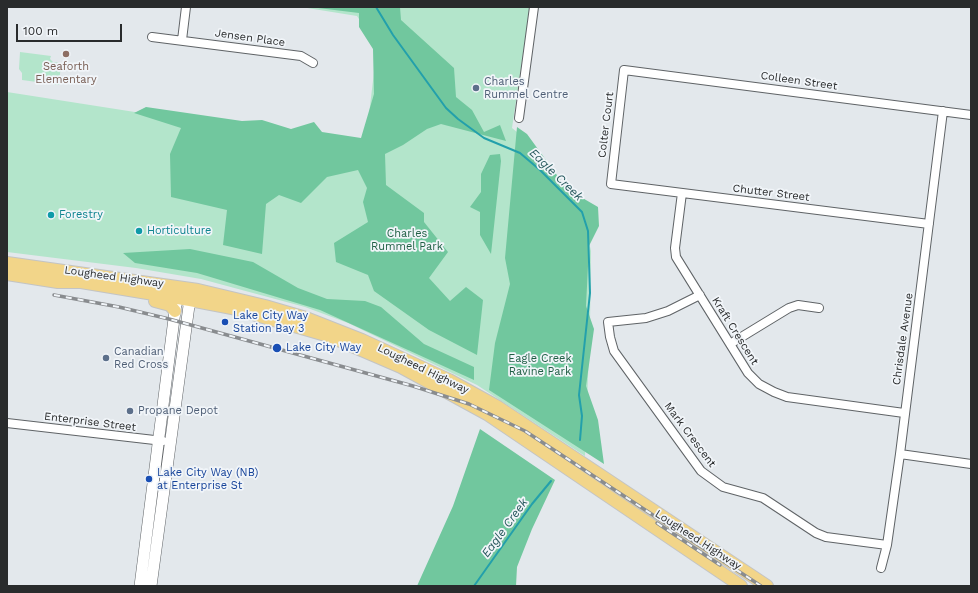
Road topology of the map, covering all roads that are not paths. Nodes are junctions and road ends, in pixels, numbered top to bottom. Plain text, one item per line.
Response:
1 (186, 7) edge
2 (534, 7) edge
3 (152, 36) dead end
4 (182, 40) junction
5 (313, 63) dead end
6 (624, 70) joint
7 (944, 111) junction
8 (971, 115) edge
9 (519, 118) dead end
10 (610, 184) joint
11 (682, 193) junction
12 (928, 224) junction
13 (7, 263) edge
14 (7, 274) edge
15 (58, 282) junction
16 (178, 292) junction
17 (191, 294) junction
18 (700, 295) junction
19 (819, 308) dead end
20 (175, 311) junction
21 (730, 344) junction
22 (904, 413) junction
23 (7, 423) edge
24 (158, 441) junction
25 (170, 442) junction
26 (900, 454) junction
27 (971, 464) edge
28 (887, 545) junction
29 (881, 568) dead end
30 (140, 586) edge
31 (151, 586) edge
32 (741, 586) edge
33 (767, 586) edge

1 - 4 street
2 - 9 street
3 - 4 street, Jensen Place
4 - 5 street, Jensen Place
6 - 7 street, Colleen Street
6 - 10 street, Colter Court
7 - 8 street, Colleen Street
7 - 12 street, Chrisdale Avenue
10 - 11 street, Chutter Street
11 - 12 street, Chutter Street
11 - 18 street, Kraft Crescent
12 - 22 street, Chrisdale Avenue
13 - 16 main road, Lougheed Highway
14 - 15 main road, Lougheed Highway
15 - 16 main road, Lougheed Highway
15 - 20 main road
16 - 17 main road, Lougheed Highway
16 - 20 street
17 - 25 street
17 - 32 main road, Lougheed Highway
17 - 33 main road, Lougheed Highway
18 - 21 street, Kraft Crescent
18 - 28 street, Mark Crescent
19 - 21 street
20 - 24 street
21 - 22 street, Kraft Crescent
22 - 26 street, Chrisdale Avenue
23 - 24 street, Enterprise Street
24 - 25 street, Enterprise Street
24 - 30 street
25 - 31 street
26 - 27 street
26 - 28 street, Chrisdale Avenue
28 - 29 street, Chrisdale Avenue

